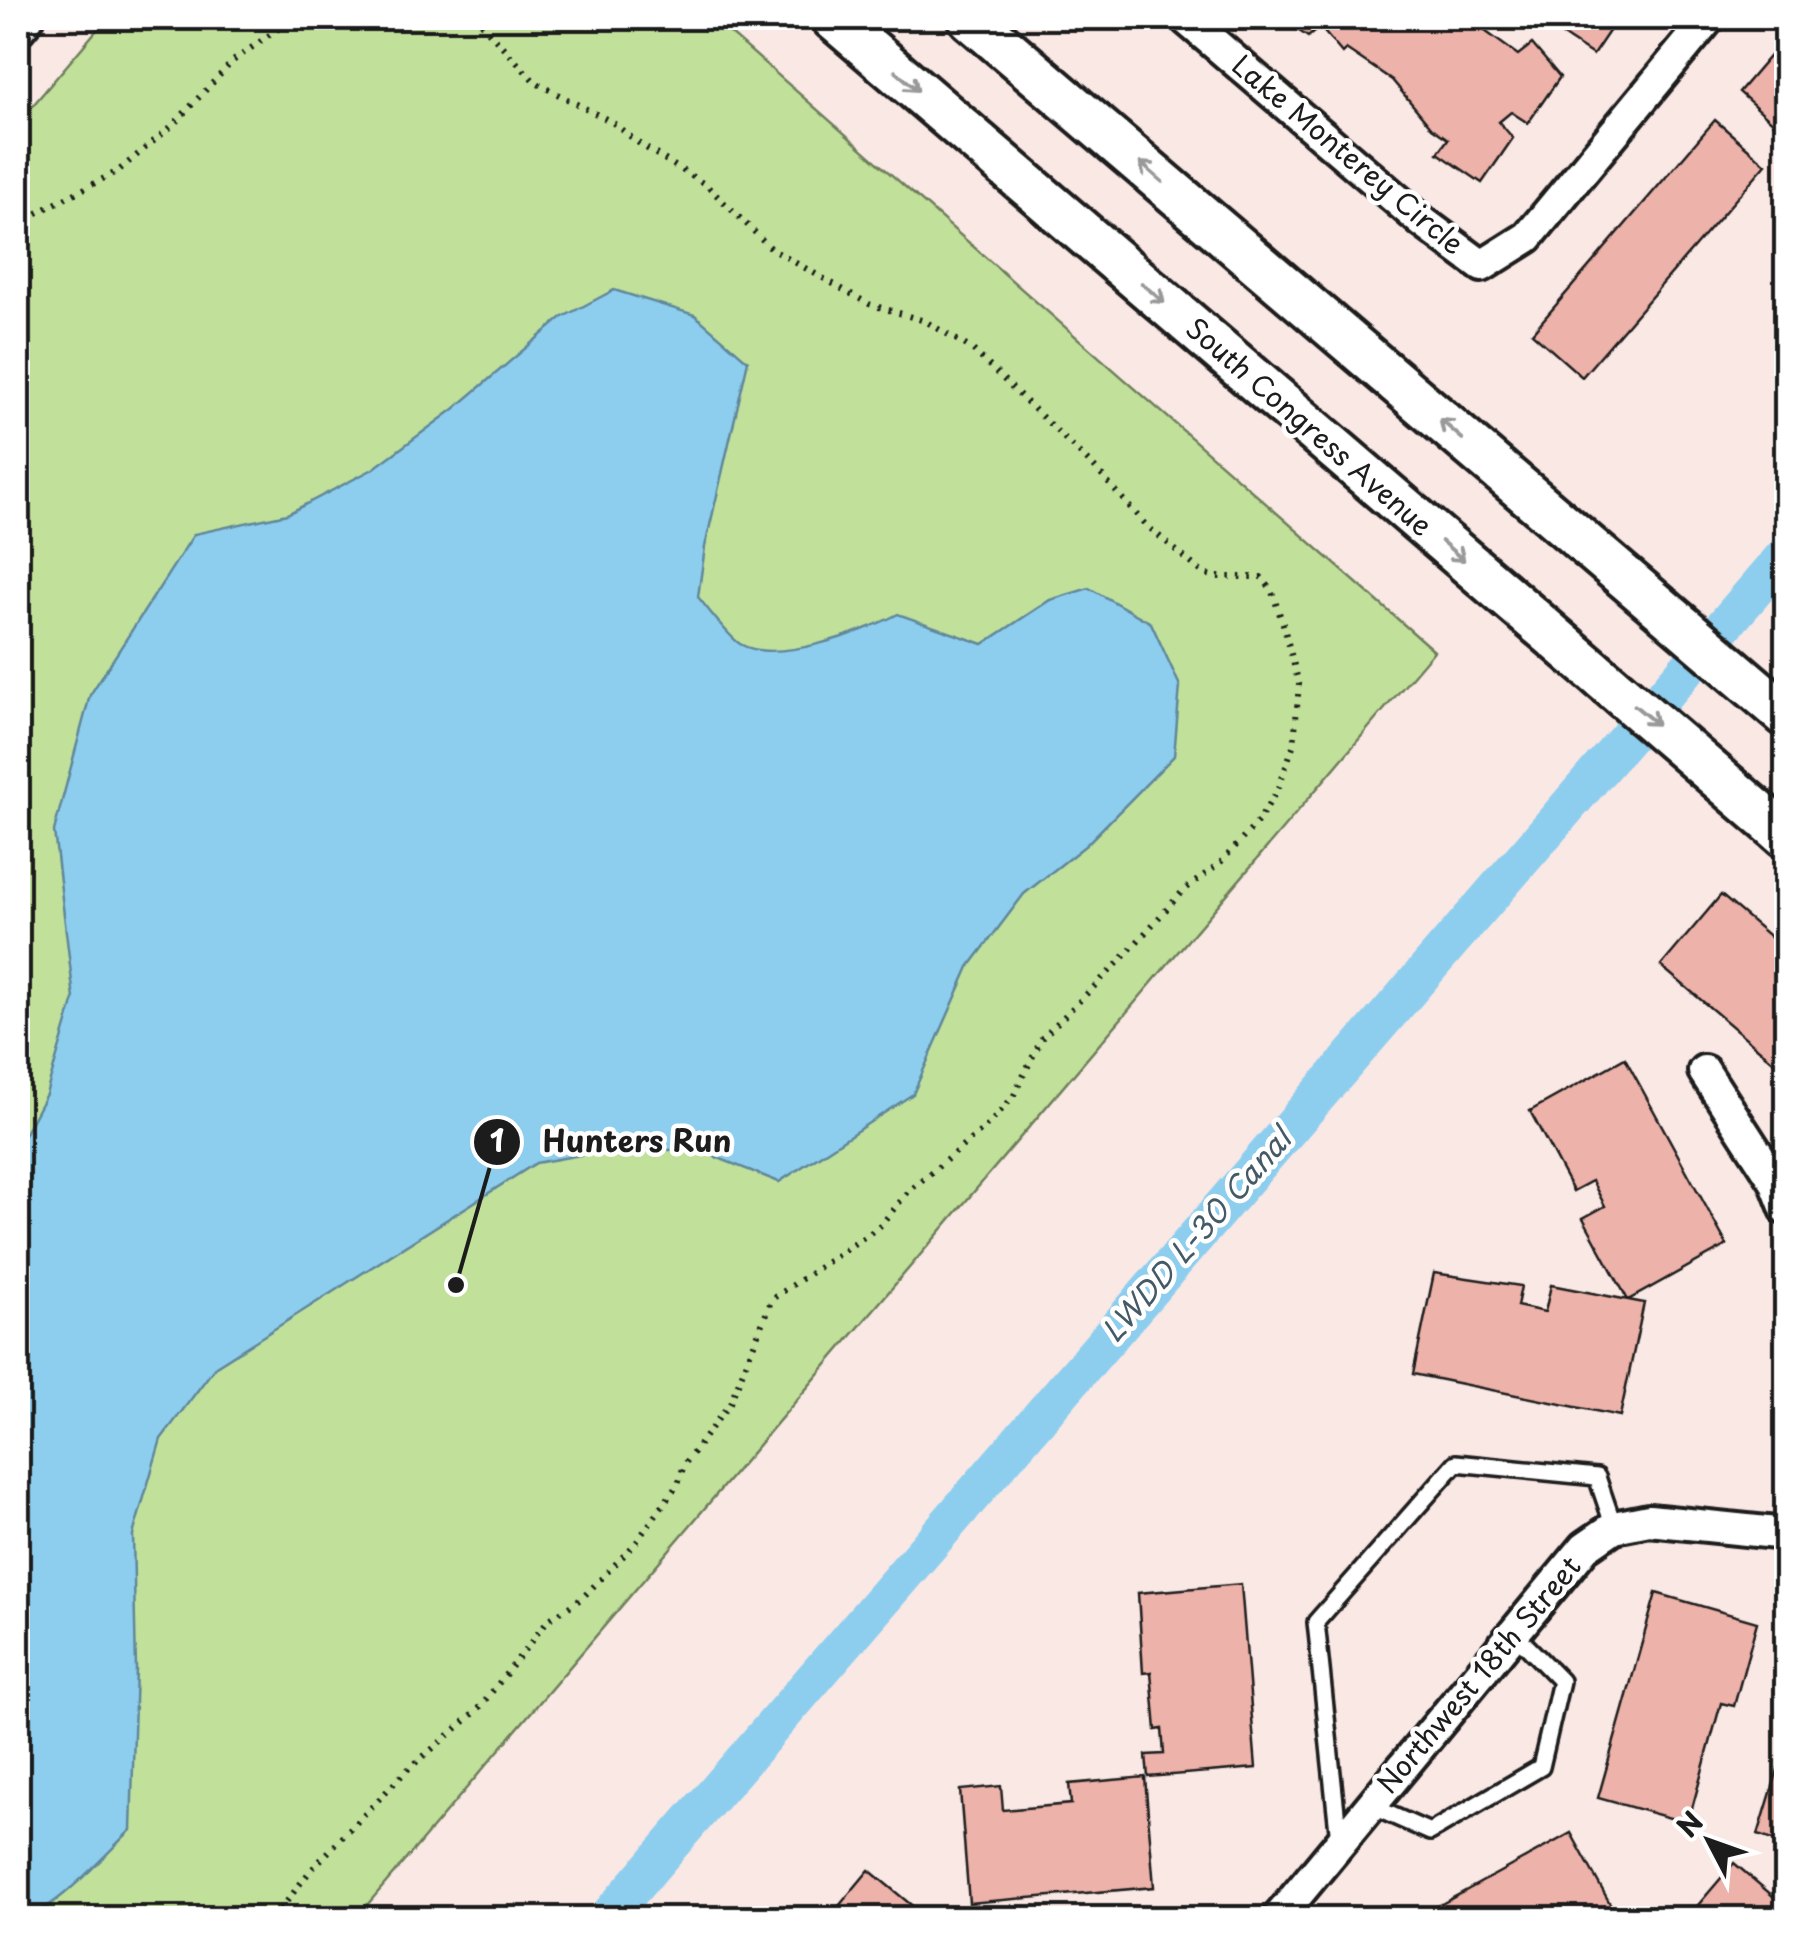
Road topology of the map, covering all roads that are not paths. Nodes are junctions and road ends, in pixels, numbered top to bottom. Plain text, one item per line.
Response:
1 (28, 18) edge
2 (833, 18) edge
3 (970, 18) edge
4 (1185, 18) edge
5 (1710, 18) edge
6 (18, 30) edge
7 (1783, 713) edge
8 (1786, 836) edge
9 (1704, 1070) dead end
10 (1786, 1209) edge
11 (1614, 1527) junction
12 (1786, 1534) edge
13 (1514, 1633) junction
14 (1371, 1806) junction
15 (1339, 1844) junction
16 (1283, 1917) edge

1 - 6 street
2 -> 8 main road, South Congress Avenue
7 -> 3 main road
4 - 5 street, Lake Monterey Circle
9 - 10 street
11 - 12 street
11 - 13 street, Northwest 18th Street
11 - 15 lane
13 - 14 street, Northwest 18th Street
13 - 14 lane
14 - 15 street, Northwest 18th Street
15 - 16 street, Northwest 18th Street

